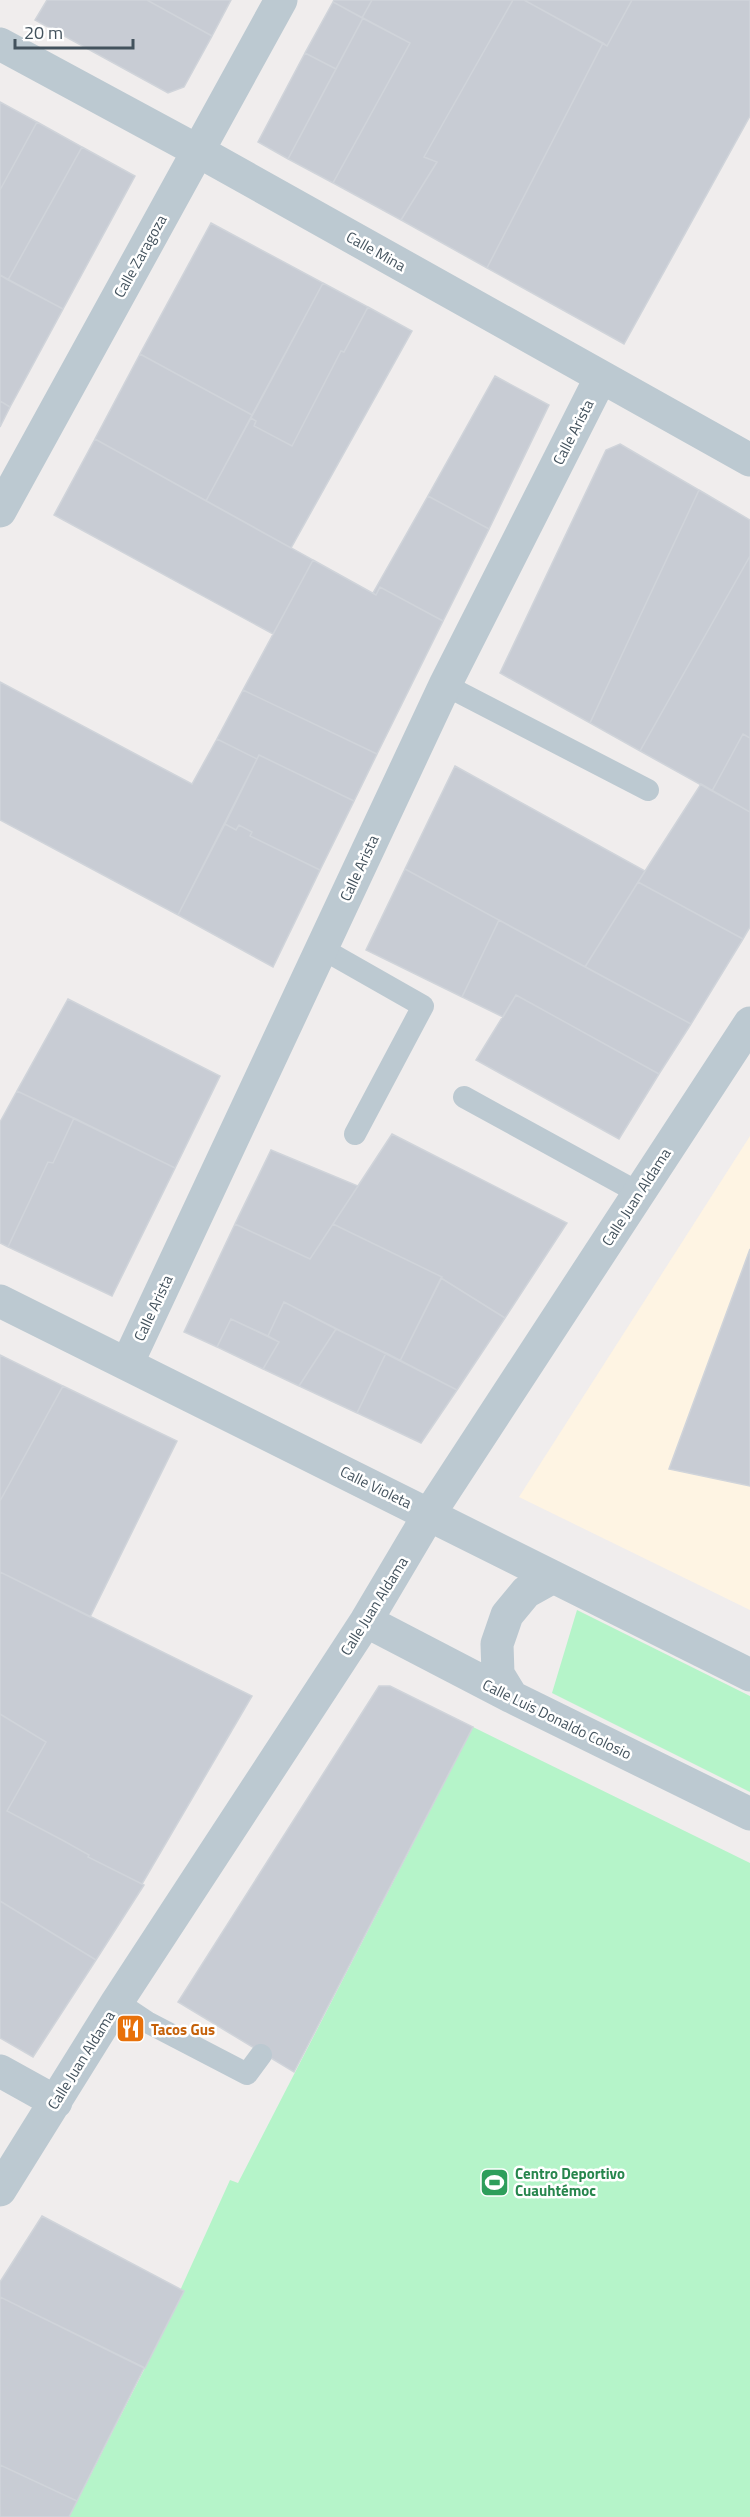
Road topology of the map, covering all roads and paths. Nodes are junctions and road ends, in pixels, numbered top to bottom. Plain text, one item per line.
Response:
1 (281, 0) edge
2 (0, 44) edge
3 (198, 151) junction
4 (602, 377) junction
5 (750, 460) edge
6 (0, 511) edge
7 (444, 685) junction
8 (648, 790) dead end
9 (321, 948) junction
10 (750, 1023) edge
11 (464, 1097) dead end
12 (355, 1134) dead end
13 (639, 1193) junction
14 (0, 1301) edge
15 (127, 1364) junction
16 (430, 1513) junction
17 (553, 1577) junction
18 (366, 1621) junction
19 (750, 1675) edge
20 (512, 1697) junction
21 (750, 1814) edge
22 (117, 2002) junction
23 (261, 2055) dead end
24 (0, 2071) edge
25 (56, 2102) junction
26 (0, 2190) edge

1 - 3 street, Calle Zaragoza
2 - 3 street, Calle Mina
3 - 4 street, Calle Mina
3 - 6 street, Calle Zaragoza
4 - 5 street, Calle Mina
4 - 7 street, Calle Arista
7 - 8 lane
7 - 9 street, Calle Arista
9 - 12 lane
9 - 15 street, Calle Arista
10 - 13 street, Calle Juan Aldama
11 - 13 lane
13 - 16 street, Calle Juan Aldama
14 - 15 street, Calle Violeta
15 - 16 street, Calle Violeta
16 - 17 street, Calle Violeta
16 - 18 street, Calle Juan Aldama
17 - 19 street, Calle Violeta
17 - 20 street
18 - 20 street, Calle Luis Donaldo Colosio
18 - 22 street, Calle Juan Aldama
20 - 21 street, Calle Luis Donaldo Colosio
22 - 23 lane
22 - 25 street, Calle Juan Aldama
24 - 25 street
25 - 26 street, Calle Juan Aldama

